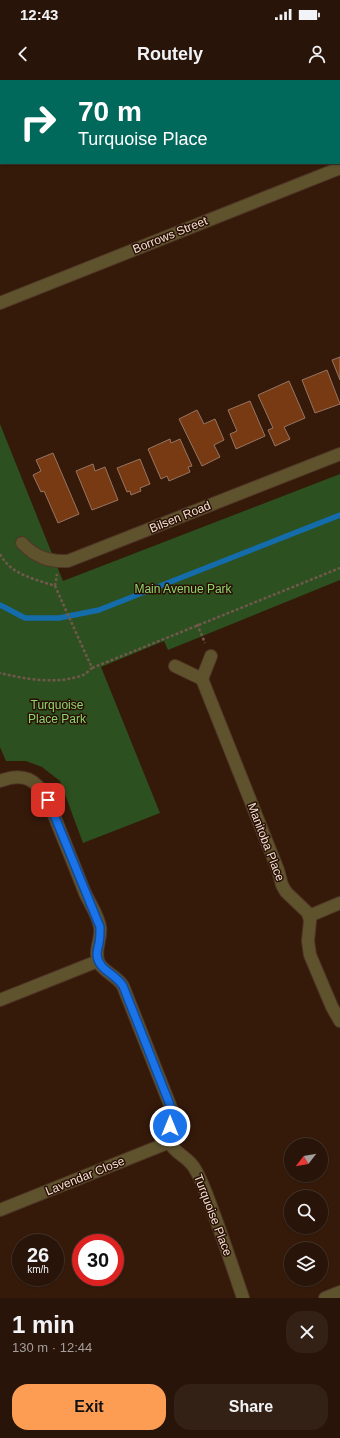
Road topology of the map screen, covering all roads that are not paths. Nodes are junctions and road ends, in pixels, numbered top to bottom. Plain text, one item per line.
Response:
1 (340, 168) edge
2 (0, 303) edge
3 (340, 454) edge
4 (22, 543) dead end
5 (211, 656) road end
6 (175, 666) dead end
7 (202, 679) junction
8 (0, 781) edge
9 (340, 903) edge
10 (309, 916) junction
11 (98, 961) junction
12 (0, 1000) edge
13 (340, 1021) edge
14 (170, 1142) junction
15 (0, 1210) edge
16 (340, 1292) edge
17 (243, 1298) edge
18 (325, 1298) edge

1 - 2 street, Borrows Street
3 - 4 street, Bilsen Road
5 - 7 street
6 - 7 street
7 - 10 street, Manitoba Place
8 - 11 street
9 - 10 street
10 - 13 street
11 - 12 street
11 - 14 street
14 - 15 street, Lavendar Close
14 - 17 street, Turquoise Place
16 - 18 street

